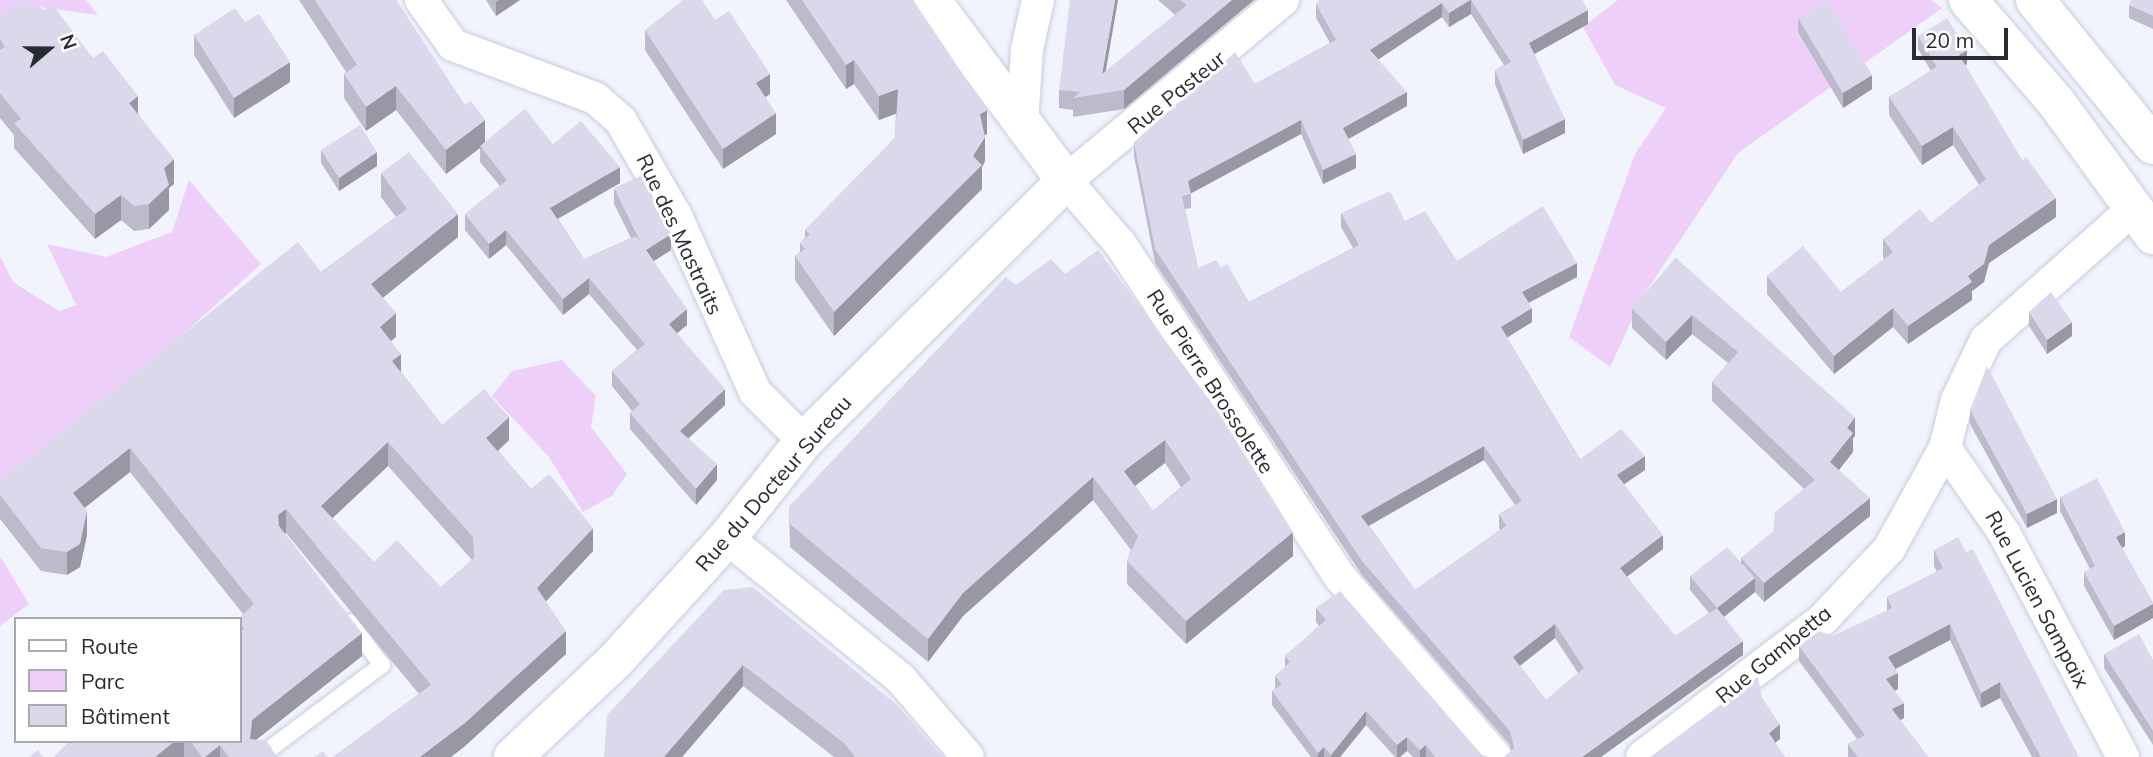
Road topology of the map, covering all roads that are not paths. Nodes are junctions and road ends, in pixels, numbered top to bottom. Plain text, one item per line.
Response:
1 (421, 0) edge
2 (931, 0) edge
3 (1038, 0) edge
4 (1283, 0) edge
5 (1968, 0) edge
6 (2035, 0) edge
7 (1022, 123) junction
8 (2153, 145) edge
9 (1066, 181) junction
10 (2144, 222) edge
11 (803, 441) junction
12 (1945, 448) junction
13 (727, 538) junction
14 (335, 604) edge
15 (518, 756) edge
16 (259, 757) edge
17 (968, 757) edge
18 (1496, 757) edge
19 (1642, 757) edge
20 (2123, 757) edge

1 - 11 street, Rue des Mastraits
2 - 7 street, Rue Pierre Brossolette
3 - 7 street
4 - 9 street, Rue Pasteur
5 - 10 street
6 - 8 street
7 - 9 street, Rue Pierre Brossolette
9 - 11 street, Rue du Docteur Sureau
9 - 18 street, Rue Pierre Brossolette
10 - 12 street, Rue Gambetta
11 - 13 street, Rue du Docteur Sureau
12 - 19 street, Rue Gambetta
12 - 20 street, Rue Lucien Sampaix
13 - 15 street, Rue du Docteur Sureau
13 - 17 street
14 - 16 lane

